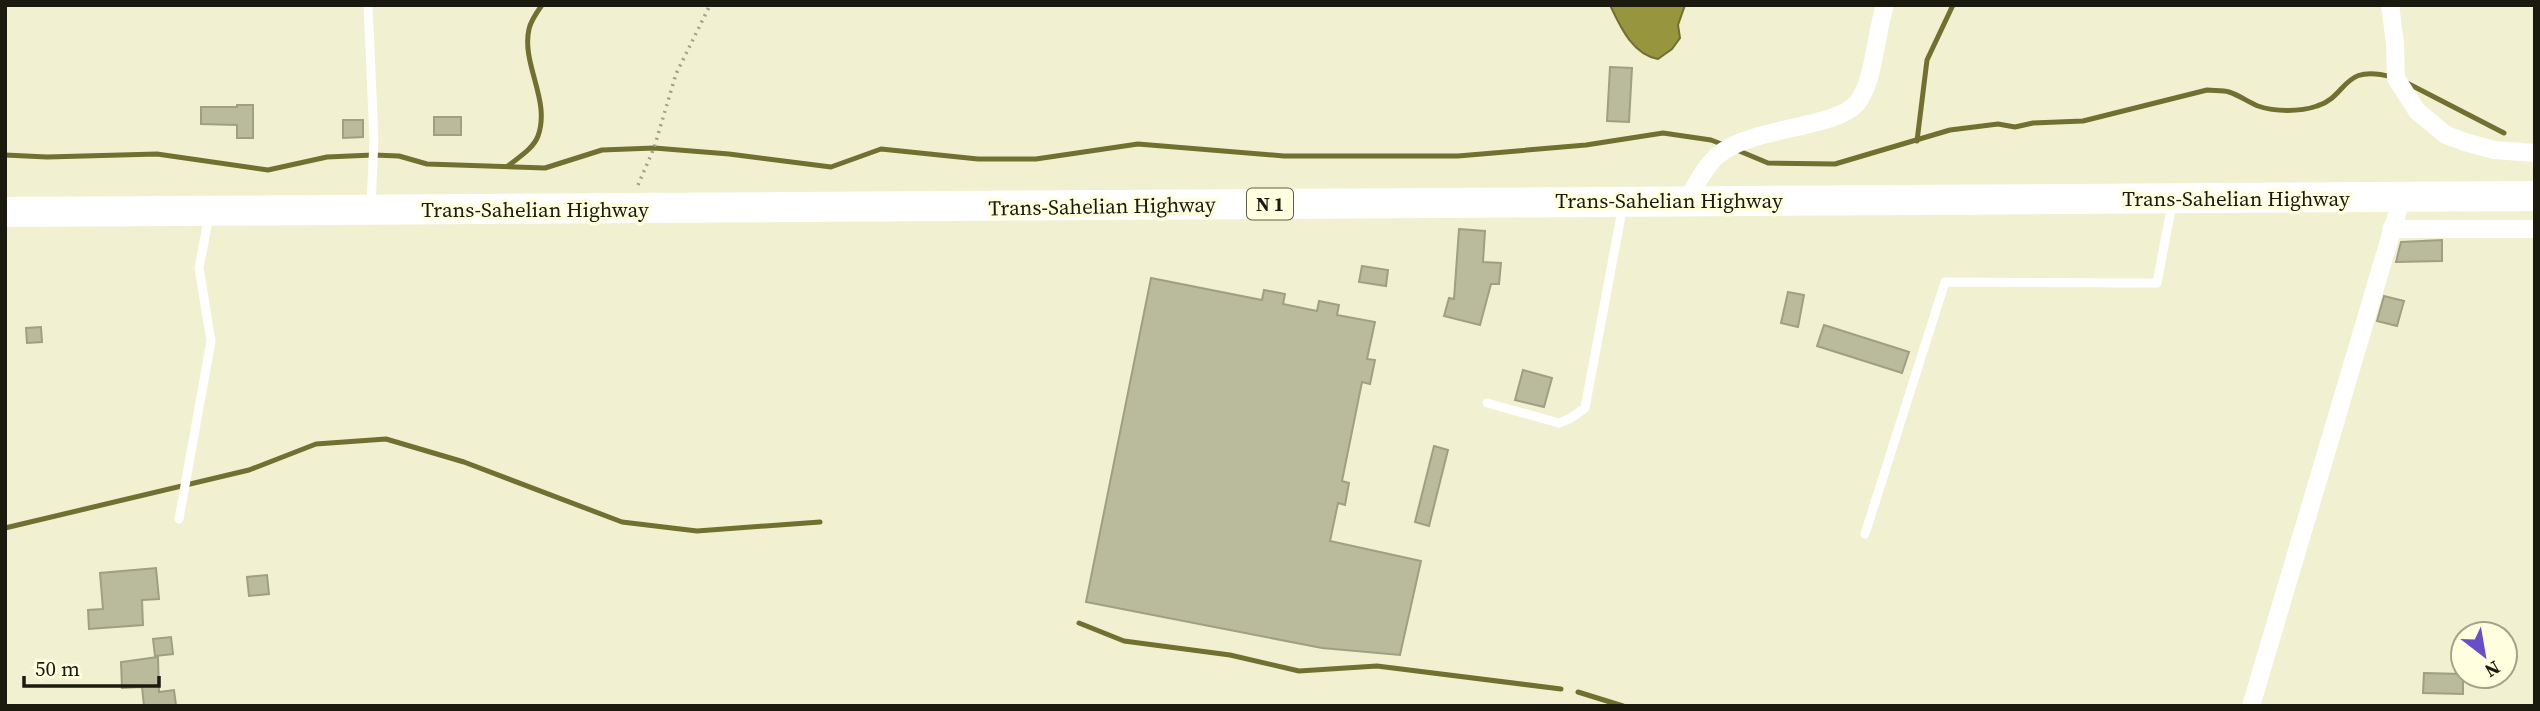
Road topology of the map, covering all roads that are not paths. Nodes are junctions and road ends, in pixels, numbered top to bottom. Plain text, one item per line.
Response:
1 (369, 5) edge
2 (1885, 5) edge
3 (2390, 5) edge
4 (2535, 153) edge
5 (2535, 196) edge
6 (2402, 197) junction
7 (2173, 198) junction
8 (1624, 200) junction
9 (1687, 200) junction
10 (371, 209) junction
11 (209, 211) junction
12 (5, 212) edge
13 (2391, 229) junction
14 (2535, 229) edge
15 (1488, 404) dead end
16 (178, 519) dead end
17 (1865, 534) dead end
18 (2250, 706) edge

1 - 10 lane
2 - 9 street
3 - 4 street
5 - 6 highway, Trans-Sahelian Highway / N 1
6 - 7 highway, Trans-Sahelian Highway / N 1
6 - 13 street
7 - 9 highway, Trans-Sahelian Highway / N 1
7 - 17 lane
8 - 9 highway, Trans-Sahelian Highway / N 1
8 - 10 highway, Trans-Sahelian Highway / N 1
8 - 15 lane
10 - 11 highway, Trans-Sahelian Highway / N 1
11 - 12 highway, Trans-Sahelian Highway / N 1
11 - 16 lane
13 - 14 street
13 - 18 street

